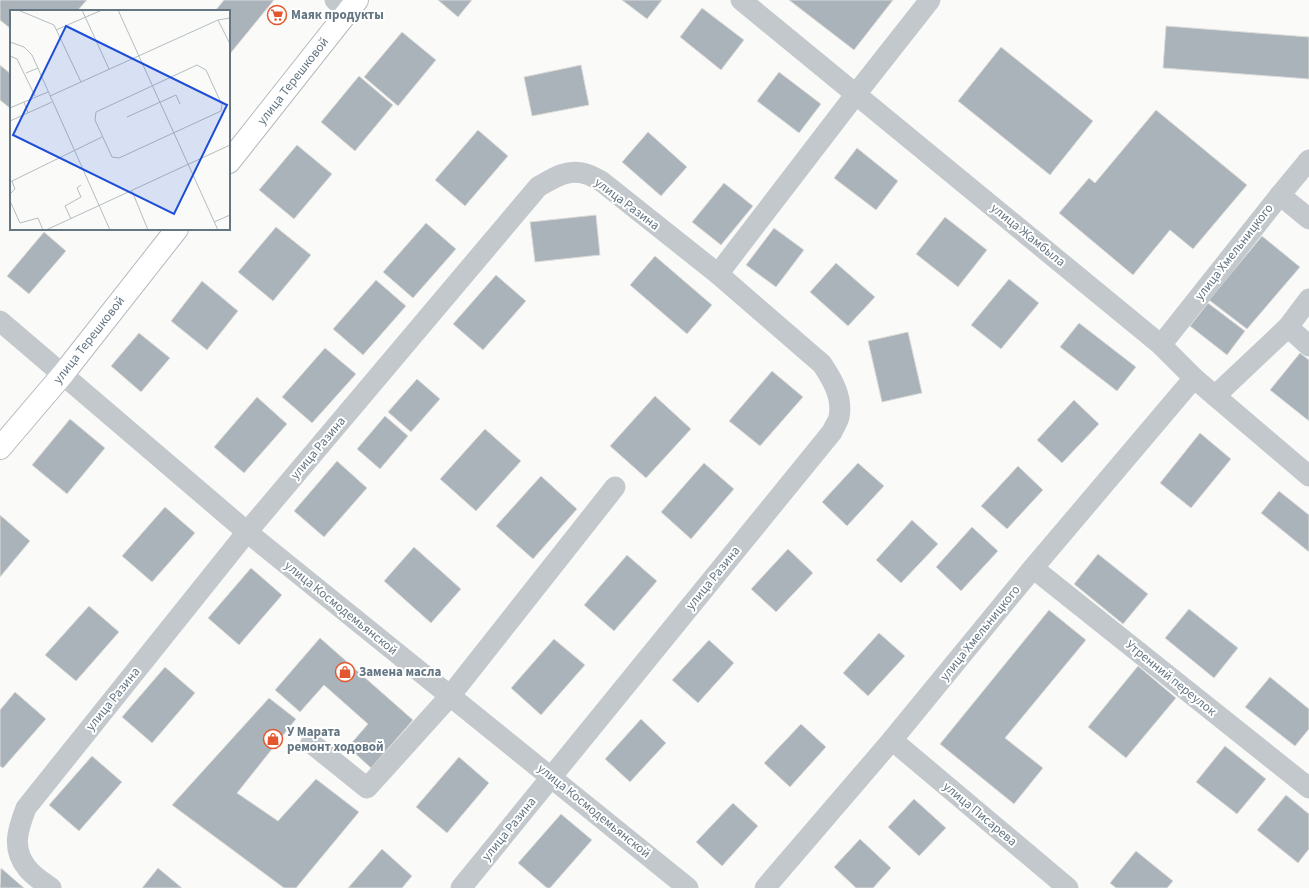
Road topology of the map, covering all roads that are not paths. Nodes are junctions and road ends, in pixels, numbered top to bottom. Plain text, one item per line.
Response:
1 (741, 0) edge
2 (930, 0) edge
3 (347, 4) edge
4 (856, 94) junction
5 (1309, 160) edge
6 (230, 161) edge
7 (1280, 195) junction
8 (1309, 219) edge
9 (175, 230) edge
10 (718, 274) junction
11 (1309, 300) edge
12 (0, 321) edge
13 (1288, 327) junction
14 (1161, 345) junction
15 (1309, 346) edge
16 (63, 374) junction
17 (1194, 378) junction
18 (1216, 396) junction
19 (0, 448) edge
20 (1309, 476) edge
21 (615, 487) dead end
22 (247, 532) junction
23 (1033, 568) junction
24 (450, 696) junction
25 (892, 740) junction
26 (311, 744) dead end
27 (552, 777) junction
28 (1309, 788) edge
29 (51, 888) edge
30 (461, 888) edge
31 (688, 888) edge
32 (764, 888) edge
33 (1068, 888) edge

1 - 4 street, улица Жамбыла
2 - 4 street
3 - 6 main road, улица Терешковой
4 - 10 street
4 - 14 street, улица Жамбыла
5 - 7 street, улица Хмельницкого
7 - 8 street
7 - 14 street, улица Хмельницкого
9 - 16 main road, улица Терешковой
10 - 22 street, улица Разина
10 - 27 street, улица Разина
11 - 13 street
12 - 16 street, улица Космодемьянской
13 - 15 street
13 - 18 street
14 - 17 street, улица Жамбыла
16 - 19 main road, улица Терешковой
16 - 22 street, улица Космодемьянской
17 - 18 street, улица Жамбыла
17 - 23 street, улица Хмельницкого
18 - 20 street, улица Жамбыла
21 - 24 street
22 - 24 street, улица Космодемьянской
22 - 29 street, улица Разина
23 - 25 street, улица Хмельницкого
23 - 28 street, Утренний переулок
24 - 26 street
24 - 27 street, улица Космодемьянской
25 - 32 street, улица Хмельницкого
25 - 33 street, улица Писарева
27 - 30 street, улица Разина
27 - 31 street, улица Космодемьянской

